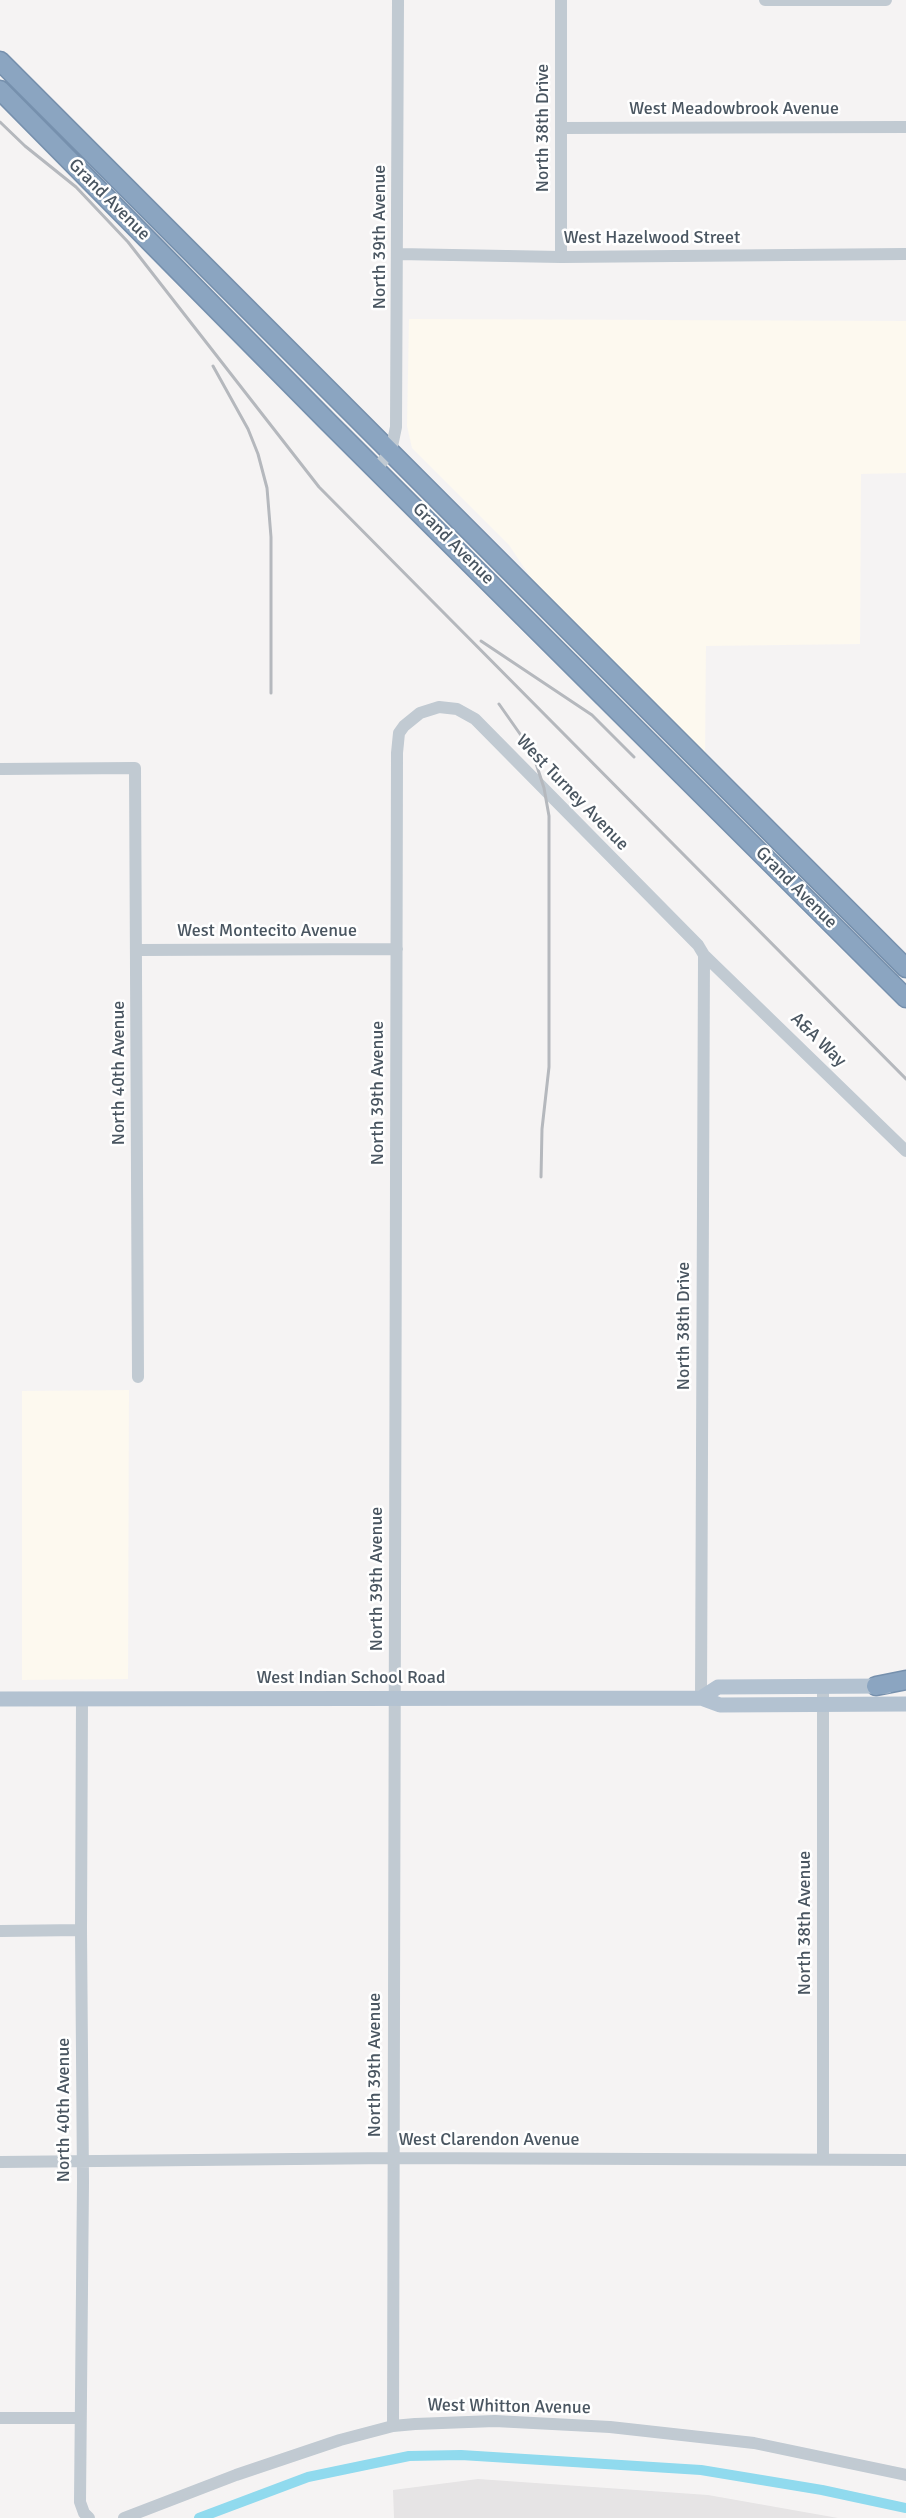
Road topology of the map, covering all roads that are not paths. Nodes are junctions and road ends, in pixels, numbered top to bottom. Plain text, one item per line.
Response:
1 (398, 0) edge
2 (561, 0) edge
3 (765, 0) edge
4 (886, 0) edge
5 (0, 61) edge
6 (0, 90) edge
7 (906, 127) edge
8 (561, 128) junction
9 (398, 254) junction
10 (906, 254) edge
11 (561, 257) junction
12 (391, 452) junction
13 (377, 468) junction
14 (399, 733) joint
15 (0, 769) edge
16 (708, 770) junction
17 (692, 784) junction
18 (397, 948) junction
19 (138, 950) junction
20 (704, 955) junction
21 (906, 968) edge
22 (906, 998) edge
23 (906, 1151) edge
24 (138, 1377) dead end
25 (906, 1680) edge
26 (824, 1686) junction
27 (876, 1686) junction
28 (906, 1686) edge
29 (394, 1697) junction
30 (82, 1698) junction
31 (701, 1698) junction
32 (0, 1699) edge
33 (906, 1704) edge
34 (824, 1705) junction
35 (81, 1930) junction
36 (0, 1931) edge
37 (393, 2158) junction
38 (823, 2159) junction
39 (906, 2160) edge
40 (0, 2162) edge
41 (83, 2162) junction
42 (0, 2418) edge
43 (80, 2418) junction
44 (393, 2426) junction
45 (906, 2475) edge
46 (89, 2518) edge
47 (124, 2518) edge

1 - 9 street, North 39th Avenue
2 - 8 street, North 38th Drive
3 - 4 street
5 - 12 highway, Grand Avenue
6 - 13 highway, Grand Avenue
7 - 8 street, West Meadowbrook Avenue
8 - 11 street, North 38th Drive
9 - 11 street, West Hazelwood Street
9 - 12 street, North 39th Avenue
10 - 11 street, West Hazelwood Street
12 - 13 street
12 - 16 highway, Grand Avenue
13 - 17 highway, Grand Avenue
14 - 18 street, North 39th Avenue
14 - 20 street, West Turney Avenue
15 - 19 street, North 40th Avenue
16 - 17 highway
16 - 21 highway, Grand Avenue
17 - 22 highway, Grand Avenue
18 - 19 street, West Montecito Avenue
18 - 29 street, North 39th Avenue
19 - 24 street, North 40th Avenue
20 - 23 street, A&A Way
20 - 31 street, North 38th Drive
25 - 27 highway
26 - 27 main road, West Indian School Road
26 - 31 main road, West Indian School Road
26 - 34 street, North 38th Avenue
27 - 28 main road, West Indian School Road
29 - 30 main road, West Indian School Road
29 - 31 main road, West Indian School Road
29 - 37 street, North 39th Avenue
30 - 32 main road, West Indian School Road
30 - 35 street, North 40th Avenue
31 - 34 main road, West Indian School Road
33 - 34 main road, West Indian School Road
34 - 38 street, North 38th Avenue
35 - 36 street
35 - 41 street, North 40th Avenue
37 - 38 street, West Clarendon Avenue
37 - 41 street, West Clarendon Avenue
37 - 44 street, North 39th Avenue
38 - 39 street, West Clarendon Avenue
40 - 41 street, West Clarendon Avenue
41 - 43 street, North 40th Avenue
42 - 43 street
43 - 46 street, North 40th Avenue
44 - 45 street, West Whitton Avenue
44 - 47 street, West Whitton Avenue

